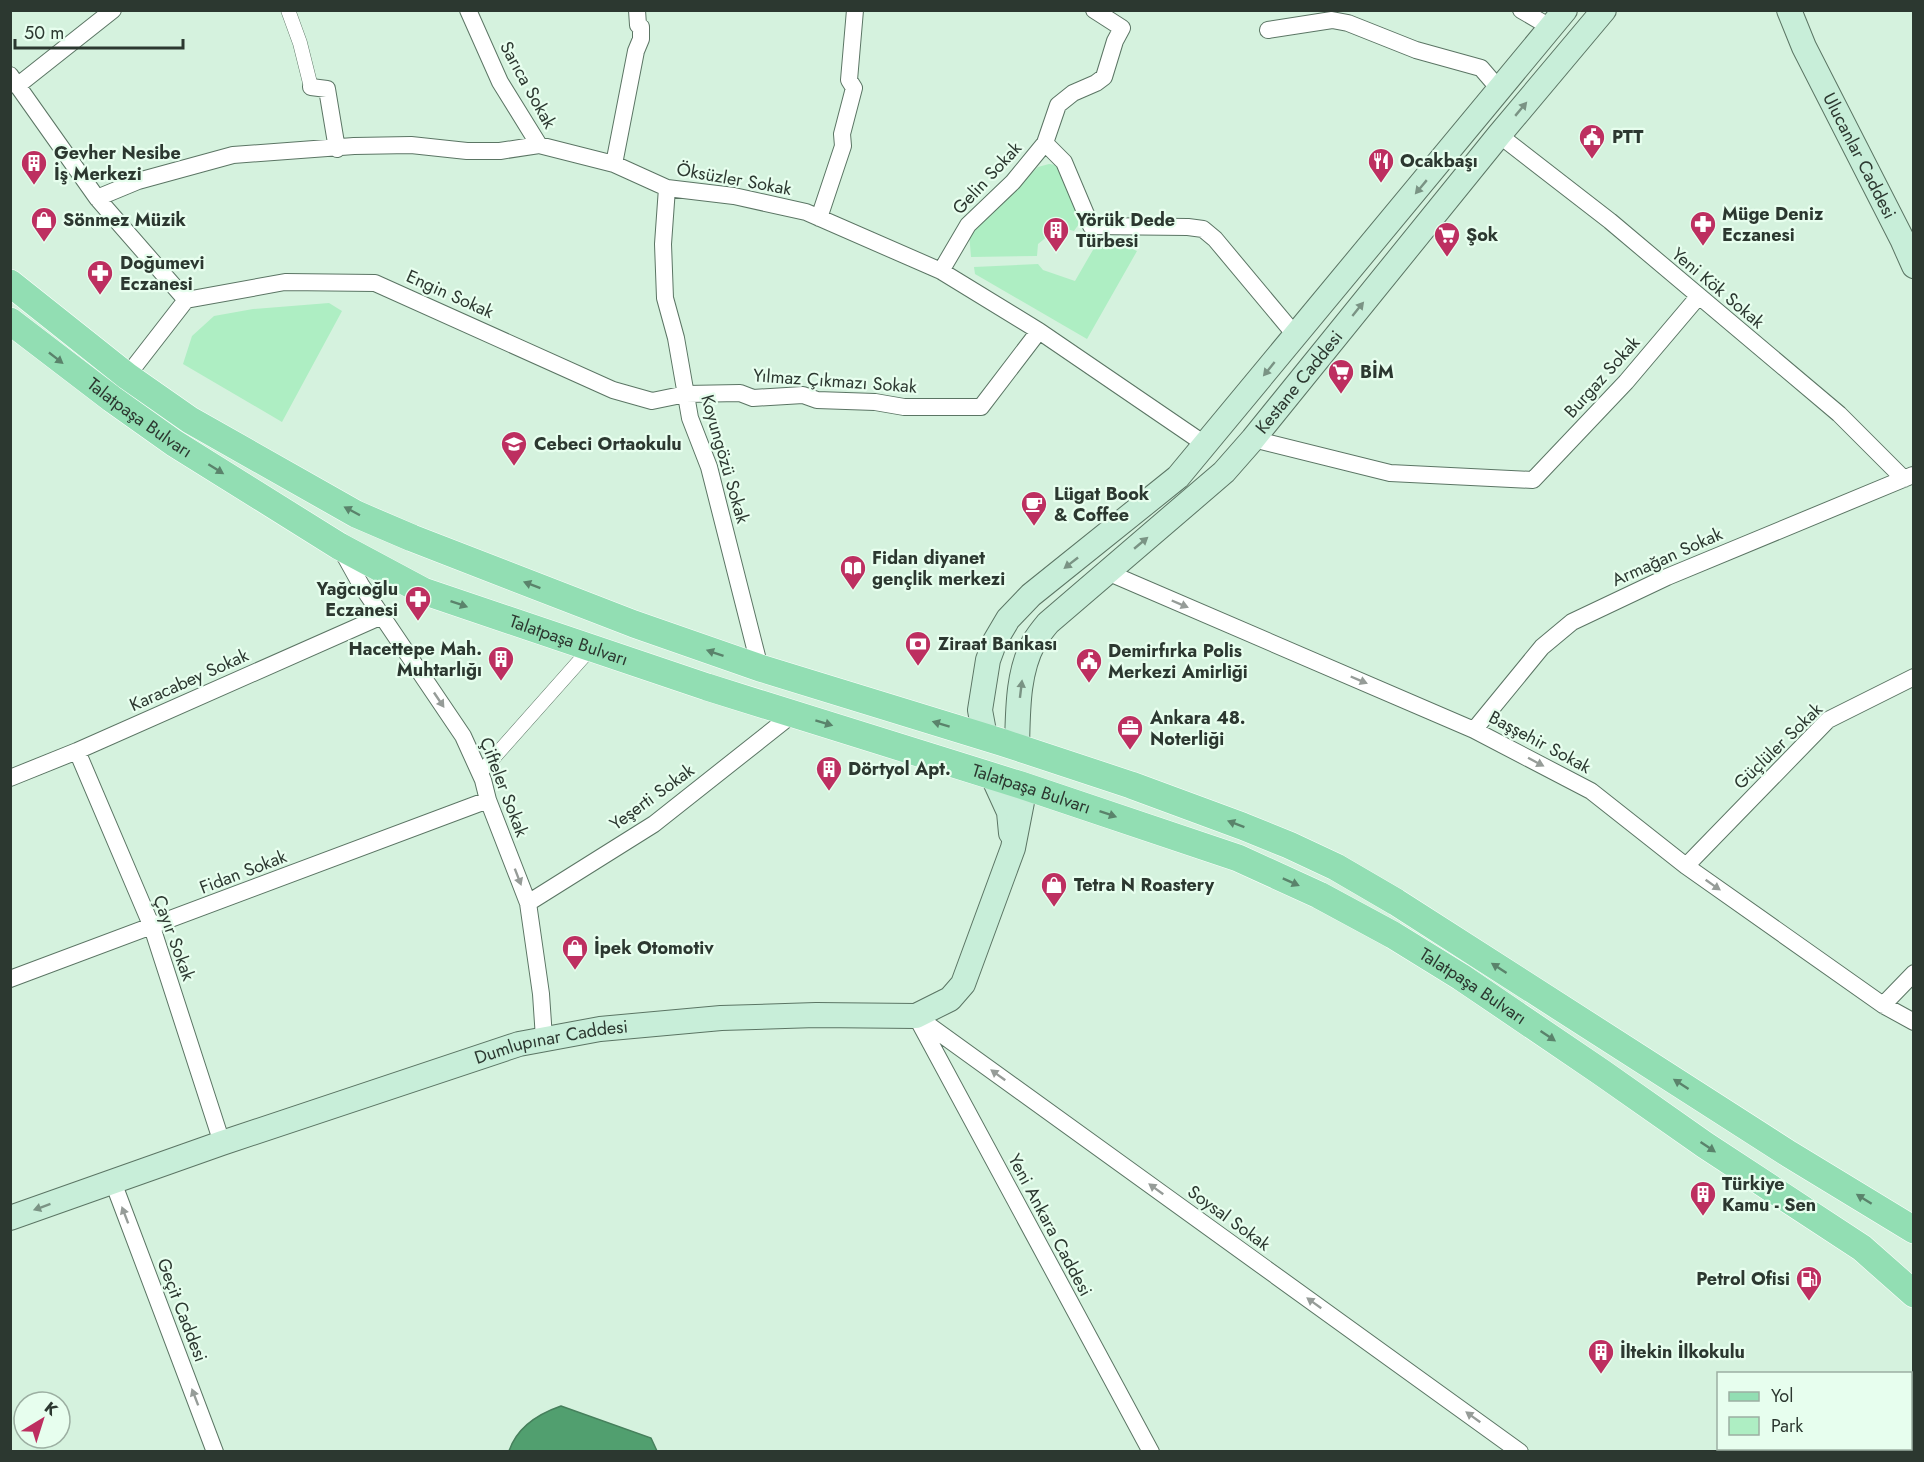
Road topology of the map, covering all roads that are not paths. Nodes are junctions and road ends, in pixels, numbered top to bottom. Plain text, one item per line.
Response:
1 (112, 10) edge
2 (288, 10) edge
3 (468, 10) edge
4 (637, 10) edge
5 (855, 10) edge
6 (1094, 10) edge
7 (1521, 10) edge
8 (1604, 10) edge
9 (1772, 10) edge
10 (1789, 10) edge
11 (1558, 19) edge
12 (1268, 30) dead end
13 (1804, 47) junction
14 (14, 80) edge
15 (311, 87) joint
16 (1500, 90) junction
17 (1499, 135) junction
18 (1045, 143) junction
19 (539, 146) junction
20 (337, 148) junction
21 (614, 164) junction
22 (667, 188) junction
23 (97, 198) junction
24 (819, 218) junction
25 (1908, 233) edge
26 (1914, 266) edge
27 (941, 271) junction
28 (10, 283) edge
29 (1698, 297) junction
30 (186, 300) junction
31 (10, 321) edge
32 (1039, 331) junction
33 (1296, 336) junction
34 (127, 376) junction
35 (686, 394) junction
36 (1253, 439) junction
37 (1206, 445) junction
38 (1909, 477) edge
39 (339, 546) junction
40 (1107, 572) junction
41 (382, 616) junction
42 (591, 648) junction
43 (760, 668) junction
44 (1914, 676) edge
45 (793, 714) junction
46 (1474, 730) junction
47 (985, 737) junction
48 (1017, 747) junction
49 (77, 751) junction
50 (480, 773) junction
51 (993, 777) junction
52 (10, 778) edge
53 (1021, 785) junction
54 (488, 800) junction
55 (1013, 848) junction
56 (1686, 866) junction
57 (528, 903) junction
58 (152, 927) junction
59 (1914, 973) edge
60 (10, 979) edge
61 (1883, 1005) junction
62 (916, 1016) junction
63 (1914, 1022) edge
64 (544, 1038) junction
65 (222, 1143) junction
66 (113, 1182) junction
67 (10, 1218) edge
68 (1914, 1230) edge
69 (1914, 1294) edge
70 (216, 1452) edge
71 (1151, 1452) edge
72 (1520, 1452) edge

1 - 14 street
2 - 15 street
3 - 19 street, Sarıca Sokak
4 - 21 street
5 - 24 street
6 - 18 street, Gelin Sokak
7 - 11 street
17 -> 8 main road, Kestane Caddesi
9 - 13 main road, Ulucanlar Caddesi
10 - 13 main road, Ulucanlar Caddesi
11 - 16 main road, Kestane Caddesi
12 - 16 street
13 - 25 main road, Ulucanlar Caddesi
14 - 23 street
15 - 20 street
16 -> 33 main road, Kestane Caddesi
17 - 29 street, Yeni Kök Sokak
36 -> 17 main road, Kestane Caddesi
18 - 27 street, Gelin Sokak
18 - 33 street
19 - 20 street, Öksüzler Sokak
19 - 21 street, Öksüzler Sokak
20 - 23 street, Öksüzler Sokak
21 - 22 street, Öksüzler Sokak
22 - 24 street, Öksüzler Sokak
22 - 35 street, Koyungözü Sokak
23 - 30 street
24 - 27 street, Öksüzler Sokak
25 - 26 main road, Ulucanlar Caddesi
27 - 32 street, Öksüzler Sokak
28 - 34 main road, Talatpaşa Bulvarı
29 - 36 street, Burgaz Sokak
29 - 38 street, Yeni Kök Sokak
30 - 34 street
30 - 35 street, Engin Sokak
31 -> 39 main road, Talatpaşa Bulvarı
32 - 35 street, Yılmaz Çıkmazı Sokak
32 - 37 street, Öksüzler Sokak
33 -> 37 main road, Kestane Caddesi
43 -> 34 main road, Talatpaşa Bulvarı
35 - 43 street, Koyungözü Sokak
40 -> 36 main road, Kestane Caddesi
37 -> 47 main road, Kestane Caddesi
38 - 46 street, Armağan Sokak
39 - 41 street, Çifteler Sokak
39 -> 42 main road, Talatpaşa Bulvarı
40 -> 46 street, Başşehir Sokak
48 -> 40 main road, Kestane Caddesi
41 - 49 street, Karacabey Sokak
41 -> 50 street, Çifteler Sokak
42 - 45 main road, Talatpaşa Bulvarı
42 - 50 street
47 -> 43 main road, Talatpaşa Bulvarı
44 - 56 street, Güçlüler Sokak
45 -> 51 main road, Talatpaşa Bulvarı
45 - 57 street, Yeşerti Sokak
46 -> 56 street, Başşehir Sokak
47 - 48 main road, Talatpaşa Bulvarı
47 - 51 main road
48 - 53 main road
68 -> 48 main road, Talatpaşa Bulvarı
49 - 52 street, Karacabey Sokak
49 - 58 street, Çayır Sokak
50 - 54 street, Çifteler Sokak
51 - 53 main road, Talatpaşa Bulvarı
51 - 55 main road, Dumlupınar Caddesi
53 - 55 main road, Dumlupınar Caddesi
53 -> 69 main road, Talatpaşa Bulvarı
54 -> 57 street, Çifteler Sokak
54 - 58 street, Fidan Sokak
55 - 62 main road, Dumlupınar Caddesi
56 -> 61 street, Başşehir Sokak
57 - 64 street, Çifteler Sokak
58 - 60 street, Fidan Sokak
58 - 65 street, Çayır Sokak
59 - 61 street
61 - 63 street, Başşehir Sokak
62 - 64 main road, Dumlupınar Caddesi
62 - 71 street, Yeni Ankara Caddesi
72 -> 62 street, Soysal Sokak
64 - 65 main road, Dumlupınar Caddesi
65 - 66 main road, Dumlupınar Caddesi
66 -> 67 main road, Dumlupınar Caddesi
70 -> 66 street, Geçit Caddesi

